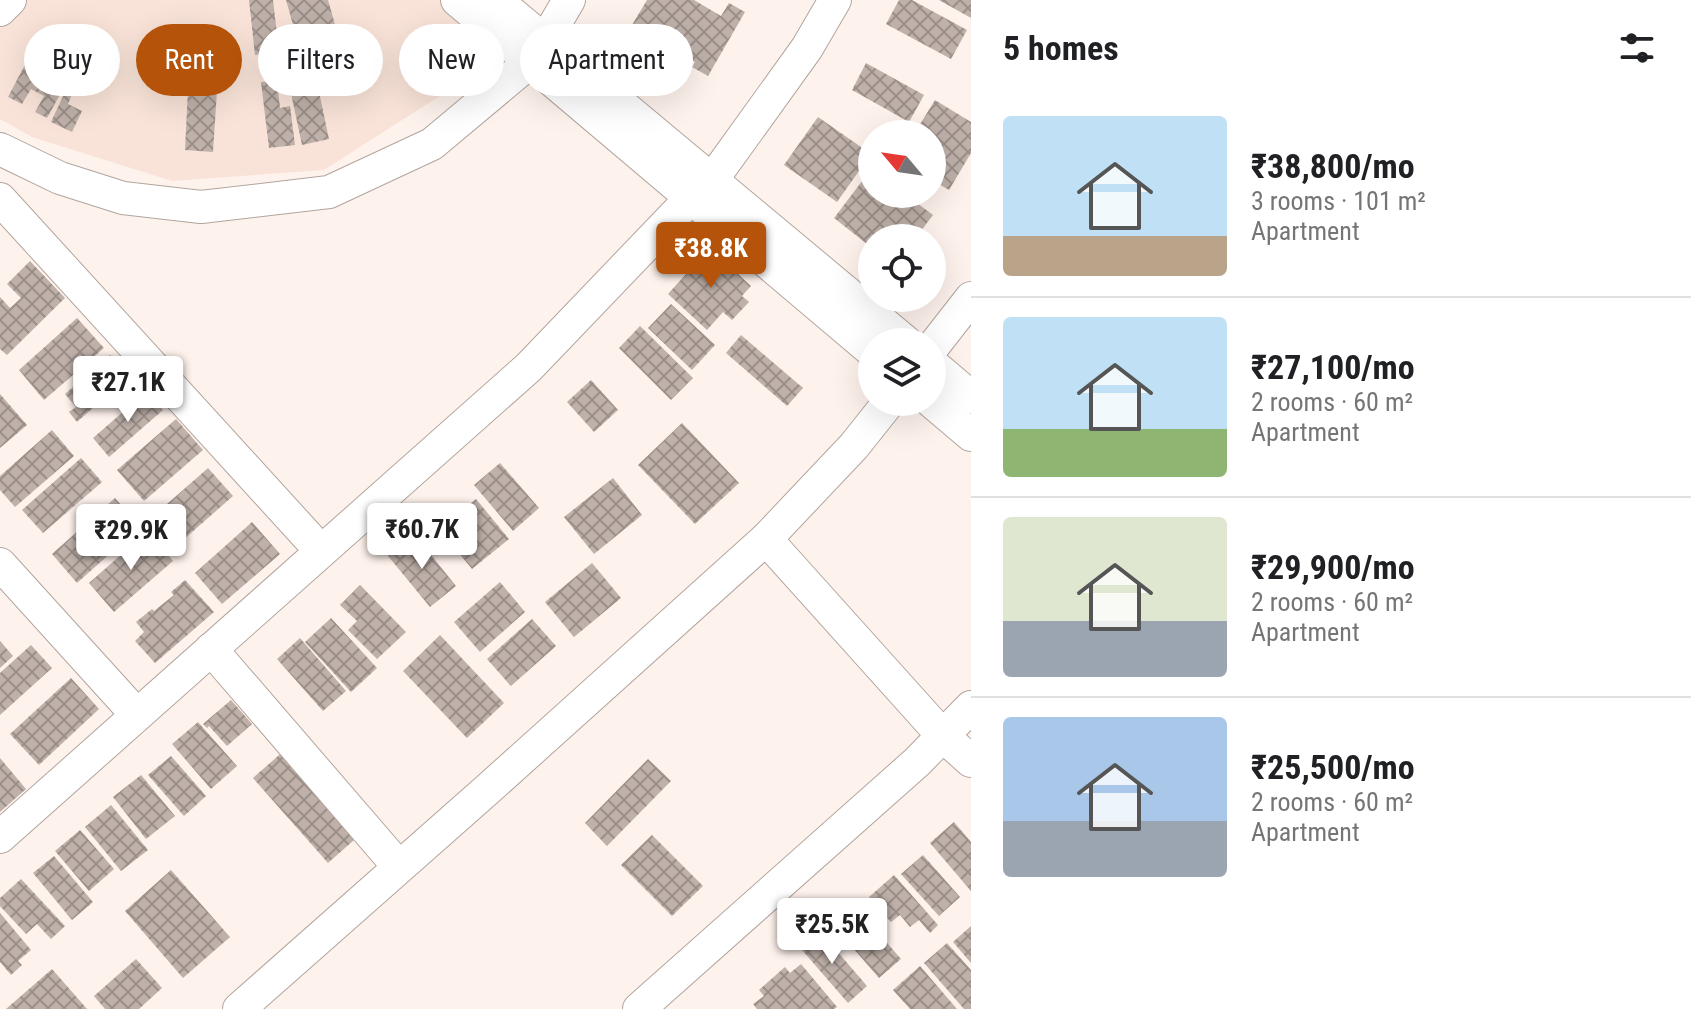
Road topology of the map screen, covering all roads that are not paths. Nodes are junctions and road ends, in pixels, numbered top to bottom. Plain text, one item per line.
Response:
1 (10, 0) edge
2 (457, 0) edge
3 (496, 0) edge
4 (569, 0) edge
5 (835, 0) edge
6 (0, 10) edge
7 (554, 24) edge
8 (520, 29) edge
9 (520, 40) edge
10 (520, 67) edge
11 (591, 96) edge
12 (0, 149) edge
13 (702, 189) junction
14 (0, 199) edge
15 (971, 298) edge
16 (887, 328) edge
17 (946, 330) edge
18 (858, 338) edge
19 (946, 376) edge
20 (971, 397) edge
21 (946, 414) edge
22 (878, 416) edge
23 (971, 435) edge
24 (766, 539) junction
25 (321, 551) junction
26 (0, 564) edge
27 (211, 649) junction
28 (971, 707) edge
29 (137, 715) junction
30 (943, 736) junction
31 (971, 761) edge
32 (0, 837) edge
33 (399, 867) junction
34 (239, 1009) edge
35 (639, 1009) edge

1 - 6 street
2 - 9 street
3 - 8 street
4 - 7 street
5 - 13 street
10 - 12 street
11 - 13 street
13 - 16 street
13 - 18 street
13 - 25 street
14 - 25 street
15 - 17 street
19 - 20 street
21 - 23 street
22 - 24 street
24 - 30 street
24 - 33 street
25 - 27 street
26 - 29 street
27 - 29 street
27 - 33 street
28 - 30 street
29 - 32 street
30 - 31 street
30 - 35 street
33 - 34 street

